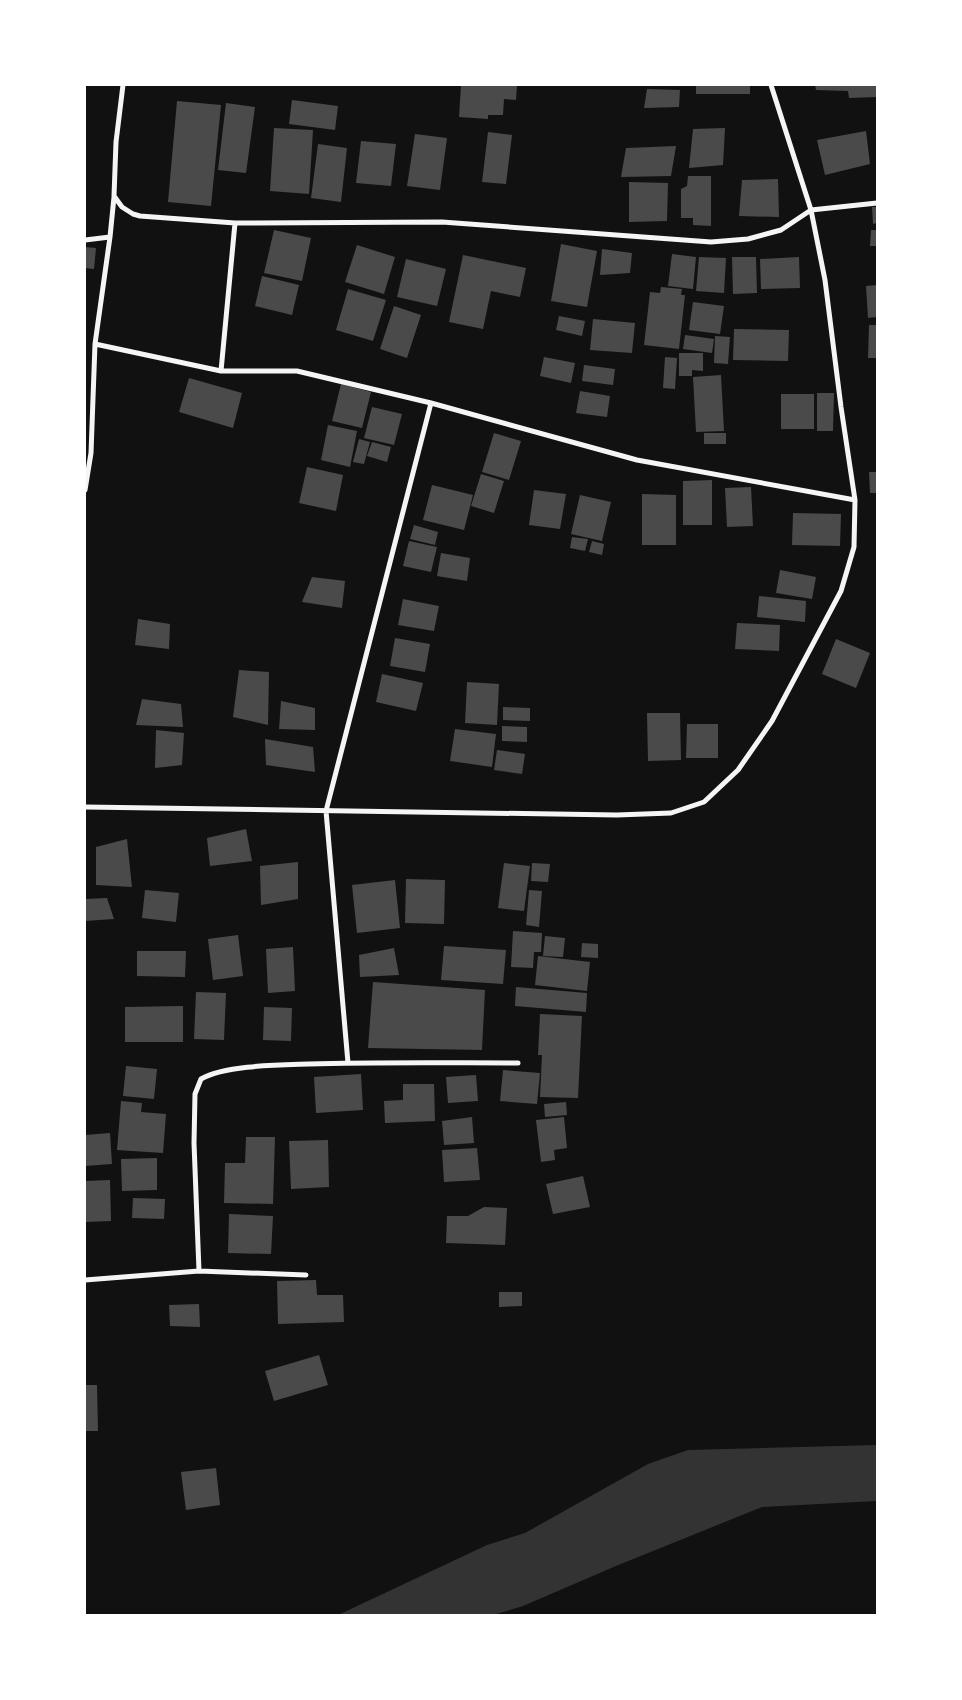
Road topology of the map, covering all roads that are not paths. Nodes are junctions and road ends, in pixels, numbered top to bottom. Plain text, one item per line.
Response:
1 (123, 85) edge
2 (771, 85) edge
3 (114, 196) junction
4 (877, 203) edge
5 (811, 210) junction
6 (235, 223) junction
7 (110, 238) junction
8 (85, 240) edge
9 (95, 344) junction
10 (221, 371) junction
11 (431, 403) junction
12 (85, 490) edge
13 (855, 500) junction
14 (85, 807) edge
15 (326, 810) junction
16 (348, 1063) junction
17 (518, 1063) dead end
18 (199, 1271) junction
19 (306, 1275) dead end
20 (85, 1280) edge

1 - 3 street
2 - 5 street
3 - 6 street
3 - 7 street
4 - 5 street
5 - 6 street
5 - 13 street
6 - 10 street
7 - 8 street
7 - 9 street
9 - 10 street
9 - 12 street
10 - 11 street
11 - 13 street
11 - 15 street
13 - 15 street
14 - 15 street
15 - 16 street
16 - 17 street
16 - 18 street
18 - 19 street
18 - 20 street

